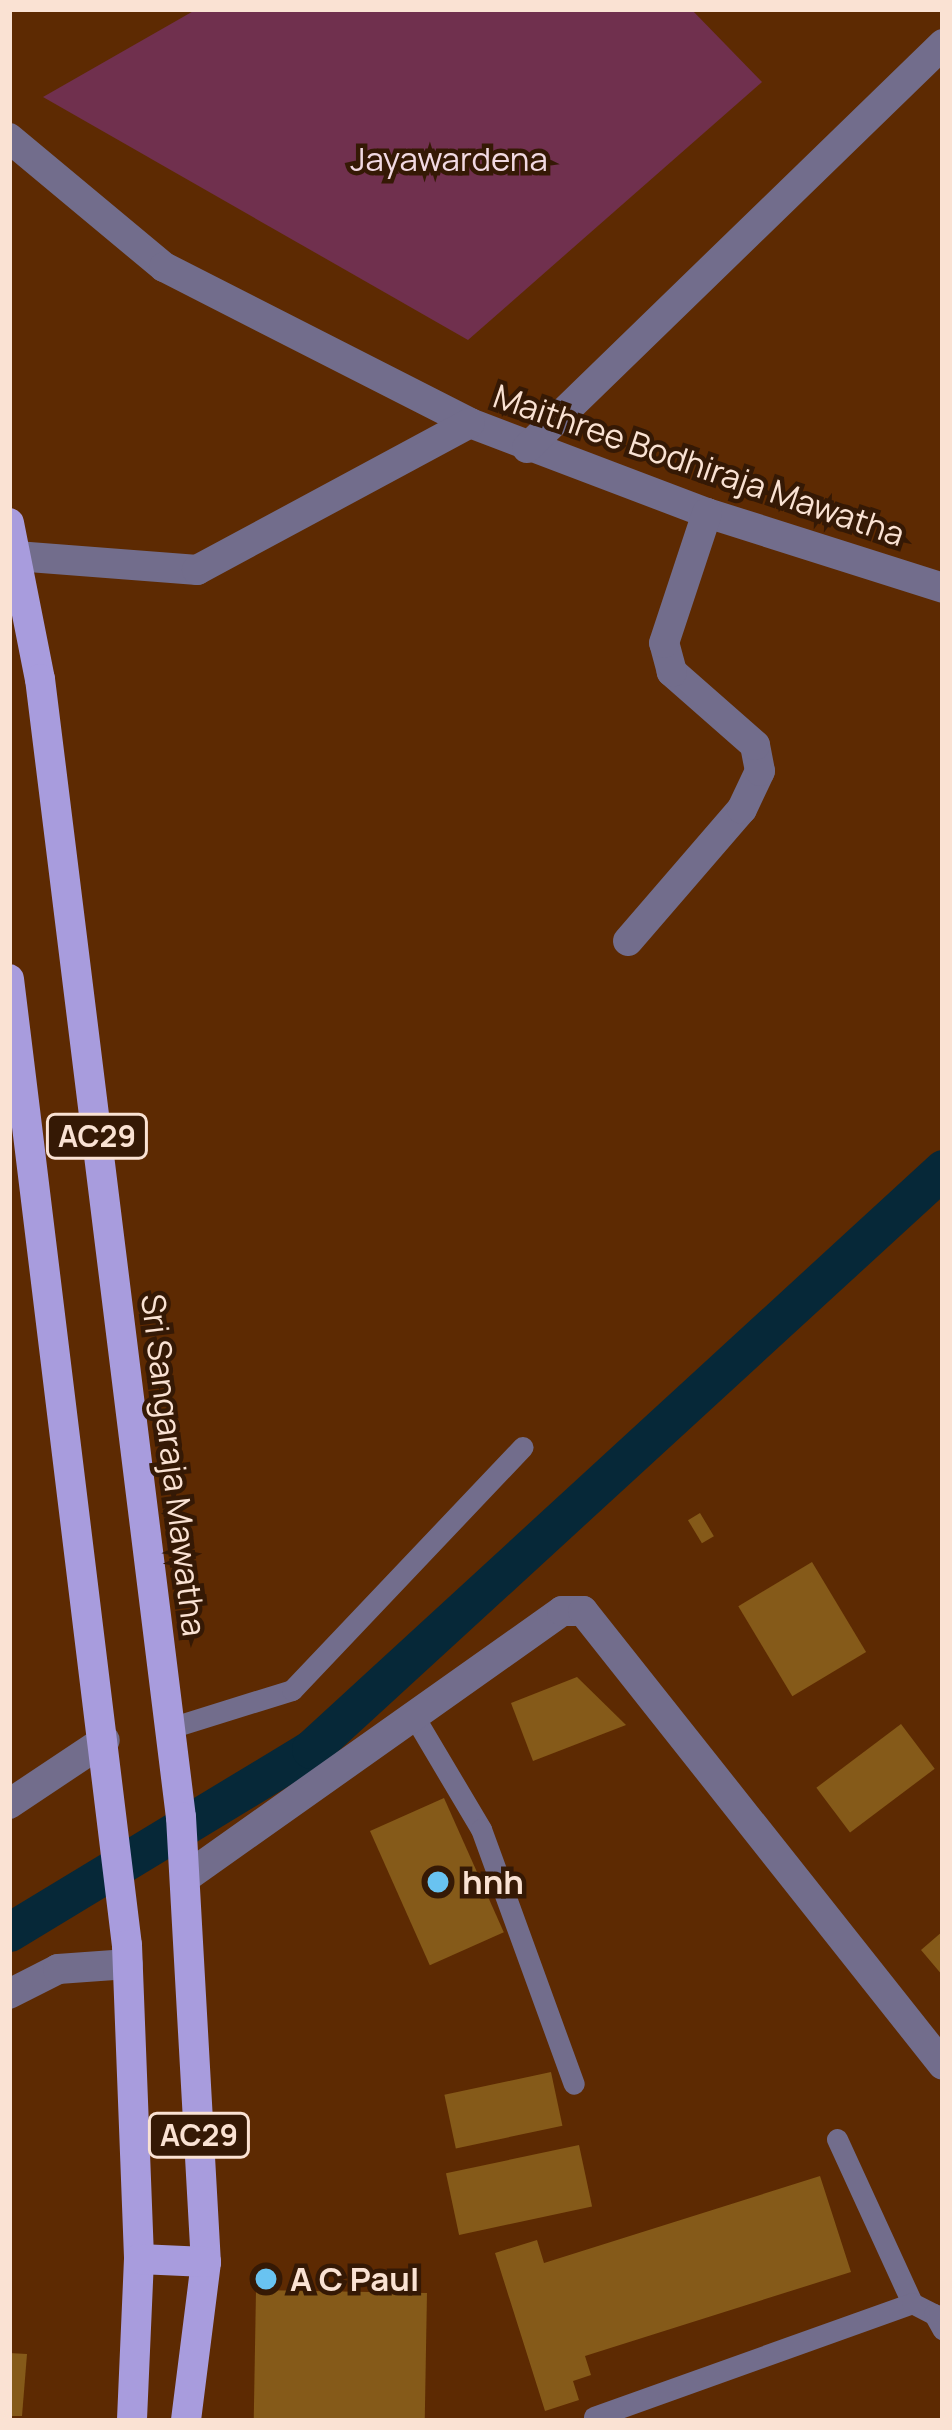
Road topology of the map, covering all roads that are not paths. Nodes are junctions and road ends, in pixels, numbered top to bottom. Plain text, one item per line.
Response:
1 (943, 44) edge
2 (9, 139) edge
3 (470, 423) junction
4 (527, 448) junction
5 (707, 513) junction
6 (9, 523) edge
7 (16, 556) junction
8 (943, 588) edge
9 (628, 941) dead end
10 (9, 979) edge
11 (523, 1447) dead end
12 (415, 1718) junction
13 (106, 1740) junction
14 (172, 1740) junction
15 (9, 1804) edge
16 (184, 1864) junction
17 (128, 1954) junction
18 (9, 1994) edge
19 (943, 2066) edge
20 (574, 2084) dead end
21 (837, 2139) dead end
22 (139, 2259) junction
23 (206, 2262) junction
24 (912, 2303) junction
25 (943, 2330) edge
26 (594, 2417) dead end
27 (132, 2421) edge
28 (186, 2421) edge

1 - 4 street
2 - 3 street, Maithree Bodhiraja Mawatha
3 - 4 street, Maithree Bodhiraja Mawatha
3 - 7 street
4 - 5 street, Maithree Bodhiraja Mawatha
5 - 8 street, Maithree Bodhiraja Mawatha
5 - 9 street
6 - 7 main road, Sri Sangaraja Mawatha / AC29
7 - 14 main road, Sri Sangaraja Mawatha / AC29
10 - 13 main road, AC29
11 - 14 lane
12 - 16 street
12 - 19 street
12 - 20 lane
13 - 15 street
13 - 17 main road, AC29
14 - 16 main road, Sri Sangaraja Mawatha / AC29
16 - 23 main road, Sri Sangaraja Mawatha / AC29
17 - 18 street
17 - 22 main road, AC29
21 - 24 lane
22 - 23 main road
22 - 27 main road, AC29
23 - 28 main road, Sri Sangaraja Mawatha / AC29
24 - 25 lane
24 - 26 lane

